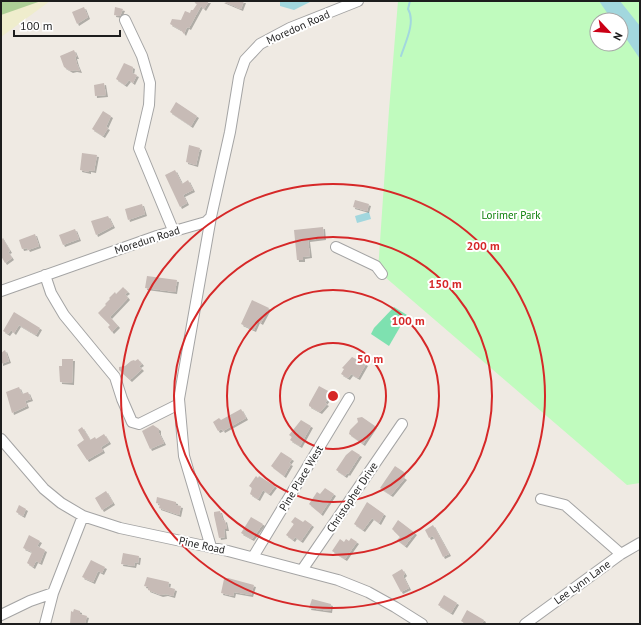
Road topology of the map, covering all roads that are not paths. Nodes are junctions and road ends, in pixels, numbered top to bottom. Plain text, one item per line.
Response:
1 (358, 1) edge
2 (125, 20) dead end
3 (211, 218) junction
4 (174, 230) junction
5 (336, 247) dead end
6 (382, 274) dead end
7 (44, 276) junction
8 (1, 291) edge
9 (349, 398) dead end
10 (180, 404) junction
11 (402, 424) dead end
12 (1, 439) edge
13 (541, 499) dead end
14 (83, 516) junction
15 (640, 543) edge
16 (211, 547) junction
17 (621, 554) junction
18 (253, 558) junction
19 (302, 570) junction
20 (52, 593) junction
21 (1, 615) edge
22 (45, 624) edge
23 (422, 624) edge
24 (525, 624) edge

1 - 3 street, Moredon Road
2 - 4 street
3 - 4 street, Moredun Road
3 - 10 street
4 - 7 street, Moredun Road
5 - 6 street
7 - 8 street, Moredun Road
7 - 10 street
9 - 18 street, Pine Place West
10 - 16 street
11 - 19 street, Christopher Drive
12 - 14 street, Pine Road
13 - 17 street
14 - 16 street, Pine Road
14 - 20 street
15 - 17 street, Lee Lynn Lane
16 - 18 street, Pine Road
17 - 24 street, Lee Lynn Lane
18 - 19 street, Pine Road
19 - 23 street, Pine Road
20 - 21 street
20 - 22 street

